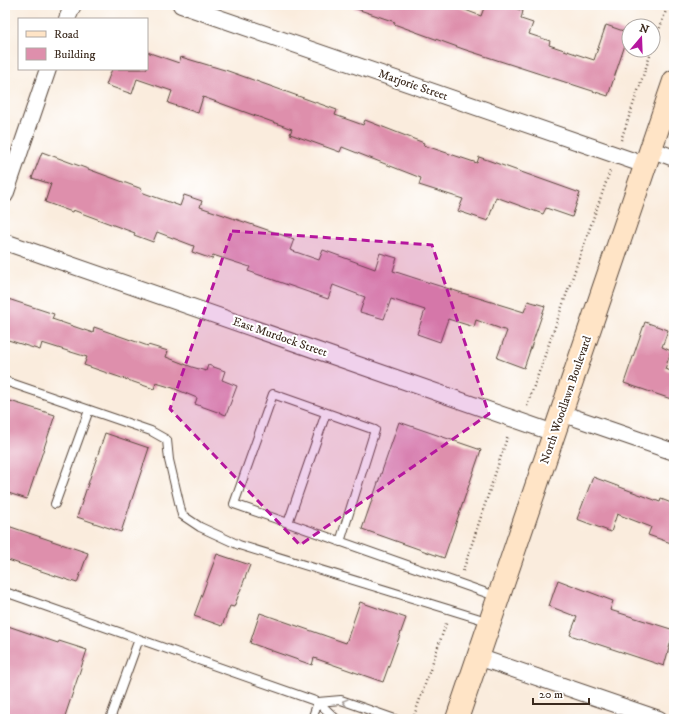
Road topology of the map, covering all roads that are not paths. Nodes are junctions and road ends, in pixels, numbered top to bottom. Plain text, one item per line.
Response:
1 (72, 5) edge
2 (181, 5) edge
3 (67, 18) edge
4 (48, 70) edge
5 (674, 81) edge
6 (648, 157) junction
7 (674, 158) edge
8 (5, 195) edge
9 (5, 242) edge
10 (5, 381) edge
11 (89, 410) junction
12 (326, 413) junction
13 (558, 423) junction
14 (674, 452) edge
15 (55, 504) dead end
16 (288, 523) junction
17 (340, 542) junction
18 (5, 592) edge
19 (499, 597) junction
20 (490, 622) junction
21 (138, 639) junction
22 (478, 657) junction
23 (318, 702) junction
24 (110, 719) edge
25 (312, 719) edge
26 (336, 719) edge
27 (395, 719) edge
28 (457, 719) edge
29 (659, 719) edge

1 - 3 street
2 - 6 street, Marjorie Street
4 - 8 street
5 - 6 main road, North Woodlawn Boulevard
6 - 7 street, Marjorie Street
6 - 13 main road, North Woodlawn Boulevard
9 - 13 street, East Murdock Street
10 - 11 lane
11 - 15 lane
11 - 20 lane
12 - 16 lane
12 - 16 lane
12 - 17 lane
13 - 14 street, East Murdock Street
13 - 19 main road, North Woodlawn Boulevard
16 - 17 lane
17 - 19 lane
18 - 21 lane
19 - 20 main road, North Woodlawn Boulevard
20 - 22 main road, North Woodlawn Boulevard
21 - 23 lane
21 - 24 lane
22 - 28 main road, North Woodlawn Boulevard
22 - 29 street
23 - 25 lane
23 - 26 lane
27 -> 23 lane

